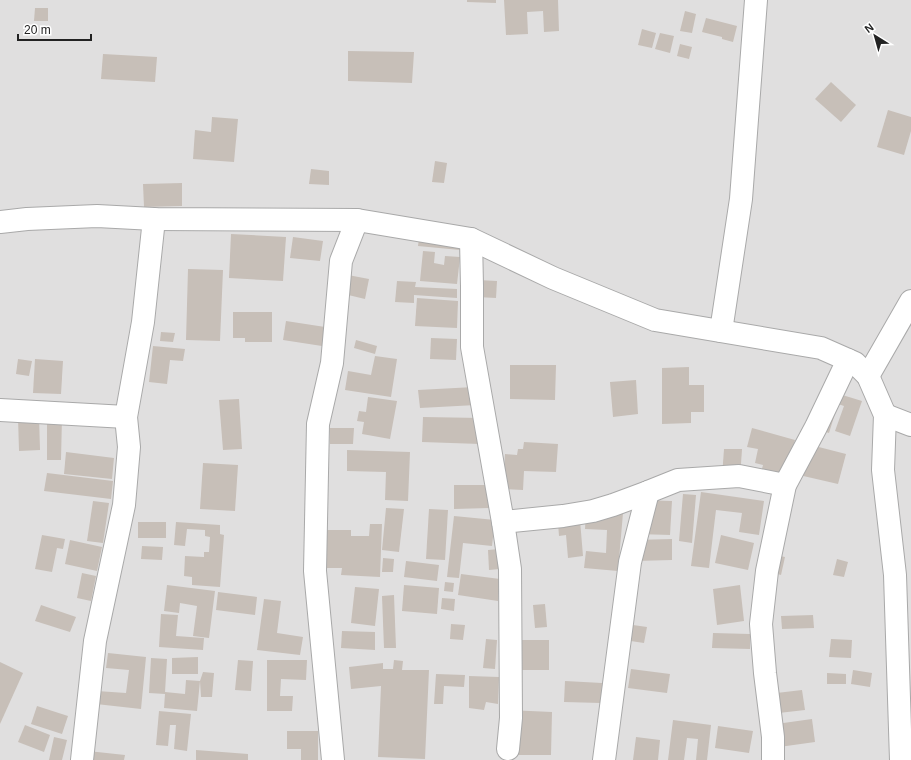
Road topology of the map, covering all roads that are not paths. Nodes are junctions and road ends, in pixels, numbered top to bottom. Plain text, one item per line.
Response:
1 (756, 0) edge
2 (154, 219) junction
3 (357, 220) junction
4 (0, 222) edge
5 (470, 239) junction
6 (911, 301) edge
7 (721, 331) junction
8 (848, 360) junction
9 (868, 376) junction
10 (0, 410) edge
11 (885, 416) junction
12 (126, 417) junction
13 (911, 425) edge
14 (785, 485) junction
15 (648, 492) junction
16 (503, 522) junction
17 (903, 581) edge
18 (508, 749) dead end
19 (82, 760) edge
20 (333, 760) edge
21 (604, 760) edge
22 (773, 760) edge
23 (902, 760) edge

1 - 7 street
2 - 3 street
2 - 4 street
2 - 12 street
3 - 5 street
3 - 20 street
5 - 7 street
5 - 16 street
6 - 9 street
7 - 8 street
8 - 9 street
8 - 14 street
9 - 11 street
10 - 12 street
11 - 13 street
11 - 17 street
12 - 19 street
14 - 15 street
14 - 22 street
15 - 16 street
15 - 21 street
16 - 18 street
17 - 23 street

